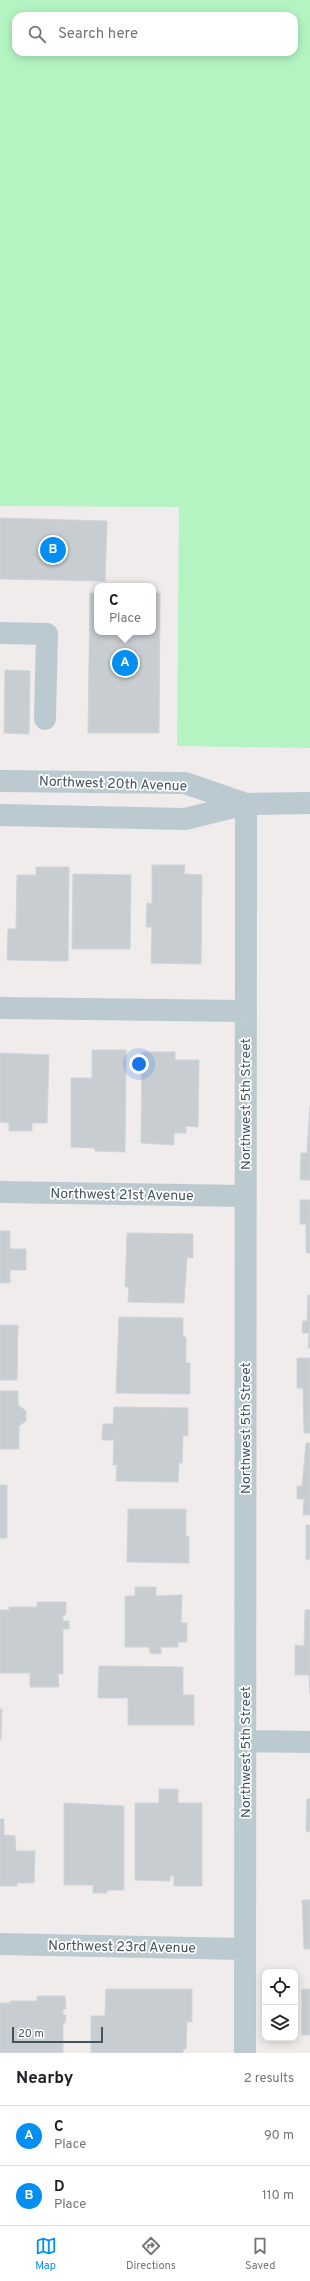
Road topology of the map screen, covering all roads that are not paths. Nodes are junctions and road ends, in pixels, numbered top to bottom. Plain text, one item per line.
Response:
1 (0, 633) edge
2 (46, 719) dead end
3 (0, 781) edge
4 (310, 803) edge
5 (246, 804) junction
6 (0, 815) edge
7 (0, 1008) edge
8 (246, 1012) junction
9 (0, 1192) edge
10 (244, 1196) junction
11 (246, 1741) junction
12 (310, 1742) edge
13 (0, 1944) edge
14 (244, 1949) junction
15 (245, 2053) edge

1 - 2 street
3 - 5 street, Northwest 20th Avenue
4 - 5 street, Northwest 20th Avenue
5 - 6 street, Northwest 20th Avenue
5 - 8 street, Northwest 5th Street
7 - 8 street
8 - 10 street, Northwest 5th Street
9 - 10 street, Northwest 21st Avenue
10 - 11 street, Northwest 5th Street
11 - 12 street
11 - 14 street, Northwest 5th Street
13 - 14 street, Northwest 23rd Avenue
14 - 15 street, Northwest 5th Street

